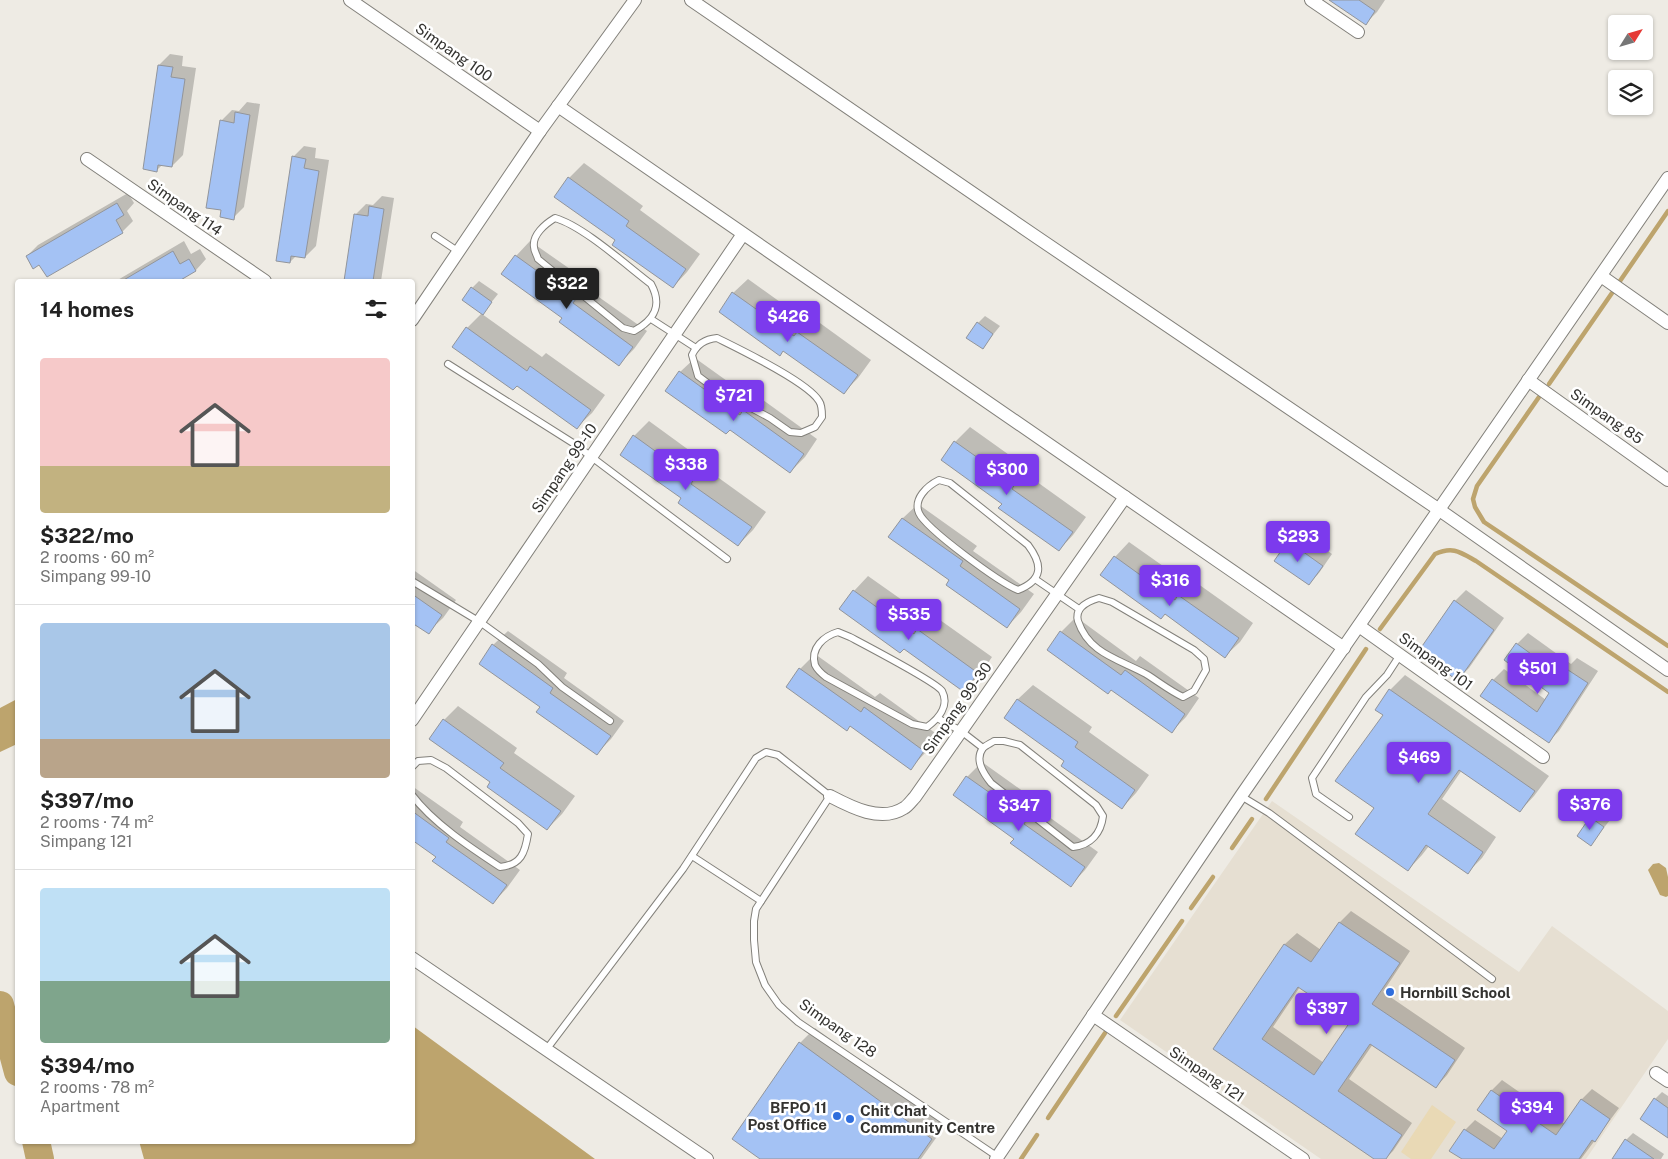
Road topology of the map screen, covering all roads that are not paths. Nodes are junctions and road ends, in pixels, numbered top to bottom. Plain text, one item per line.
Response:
1 (350, 0) edge
2 (635, 0) edge
3 (691, 0) edge
4 (1311, 0) edge
5 (1358, 32) dead end
6 (558, 106) junction
7 (540, 131) junction
8 (88, 159) dead end
9 (1668, 178) edge
10 (743, 234) junction
11 (435, 236) dead end
12 (459, 252) junction
13 (1601, 276) junction
14 (262, 279) edge
15 (415, 316) edge
16 (651, 319) junction
17 (1668, 323) edge
18 (674, 334) junction
19 (696, 348) junction
20 (448, 364) dead end
21 (1528, 380) junction
22 (592, 456) junction
23 (1668, 480) edge
24 (1124, 497) junction
25 (1438, 509) junction
26 (728, 559) dead end
27 (1034, 579) junction
28 (415, 583) edge
29 (1057, 593) junction
30 (1079, 609) junction
31 (480, 622) junction
32 (1359, 626) junction
33 (1344, 648) junction
34 (1400, 655) junction
35 (1668, 670) edge
36 (415, 716) edge
37 (939, 719) junction
38 (610, 721) dead end
39 (961, 731) junction
40 (983, 748) junction
41 (1543, 757) dead end
42 (415, 764) edge
43 (830, 796) junction
44 (1241, 796) junction
45 (415, 799) edge
46 (1349, 817) dead end
47 (692, 856) junction
48 (762, 901) junction
49 (415, 960) edge
50 (1492, 979) dead end
51 (1093, 1016) junction
52 (546, 1050) junction
53 (1656, 1073) dead end
54 (1668, 1081) edge
55 (998, 1158) edge
56 (707, 1159) edge
57 (1303, 1159) edge

1 - 7 street, Simpang 100
2 - 6 street
3 - 25 street
4 - 5 street
6 - 7 street
6 - 10 street
7 - 12 street
8 - 14 street, Simpang 114
9 - 13 street
10 - 18 street, Simpang 99-10
10 - 24 street
11 - 12 lane
12 - 15 street
13 - 17 street
13 - 21 street
16 - 16 lane
16 - 18 lane
18 - 19 lane
18 - 22 street, Simpang 99-10
19 - 19 lane
20 - 22 lane
21 - 23 street, Simpang 85
21 - 25 street
22 - 26 lane
22 - 31 street, Simpang 99-10
24 - 29 street, Simpang 99-30
24 - 33 street
25 - 32 street
25 - 35 street
27 - 27 lane
27 - 29 lane
28 - 31 lane
29 - 30 lane
29 - 39 street, Simpang 99-30
30 - 30 lane
31 - 36 street, Simpang 99-10
31 - 38 lane
32 - 33 street
32 - 34 street, Simpang 101
33 - 44 street
34 - 41 street, Simpang 101
34 - 46 lane
37 - 37 lane
37 - 39 lane
39 - 40 lane
39 - 43 street, Simpang 99-30
40 - 40 lane
42 - 45 lane
43 - 47 lane, Simpang 99-30
43 - 48 lane, Simpang 128
44 - 50 lane
44 - 51 street
47 - 48 lane
47 - 52 lane
48 - 55 lane, Simpang 128
49 - 52 street
51 - 55 street
51 - 57 street, Simpang 121
52 - 56 street
53 - 54 street

